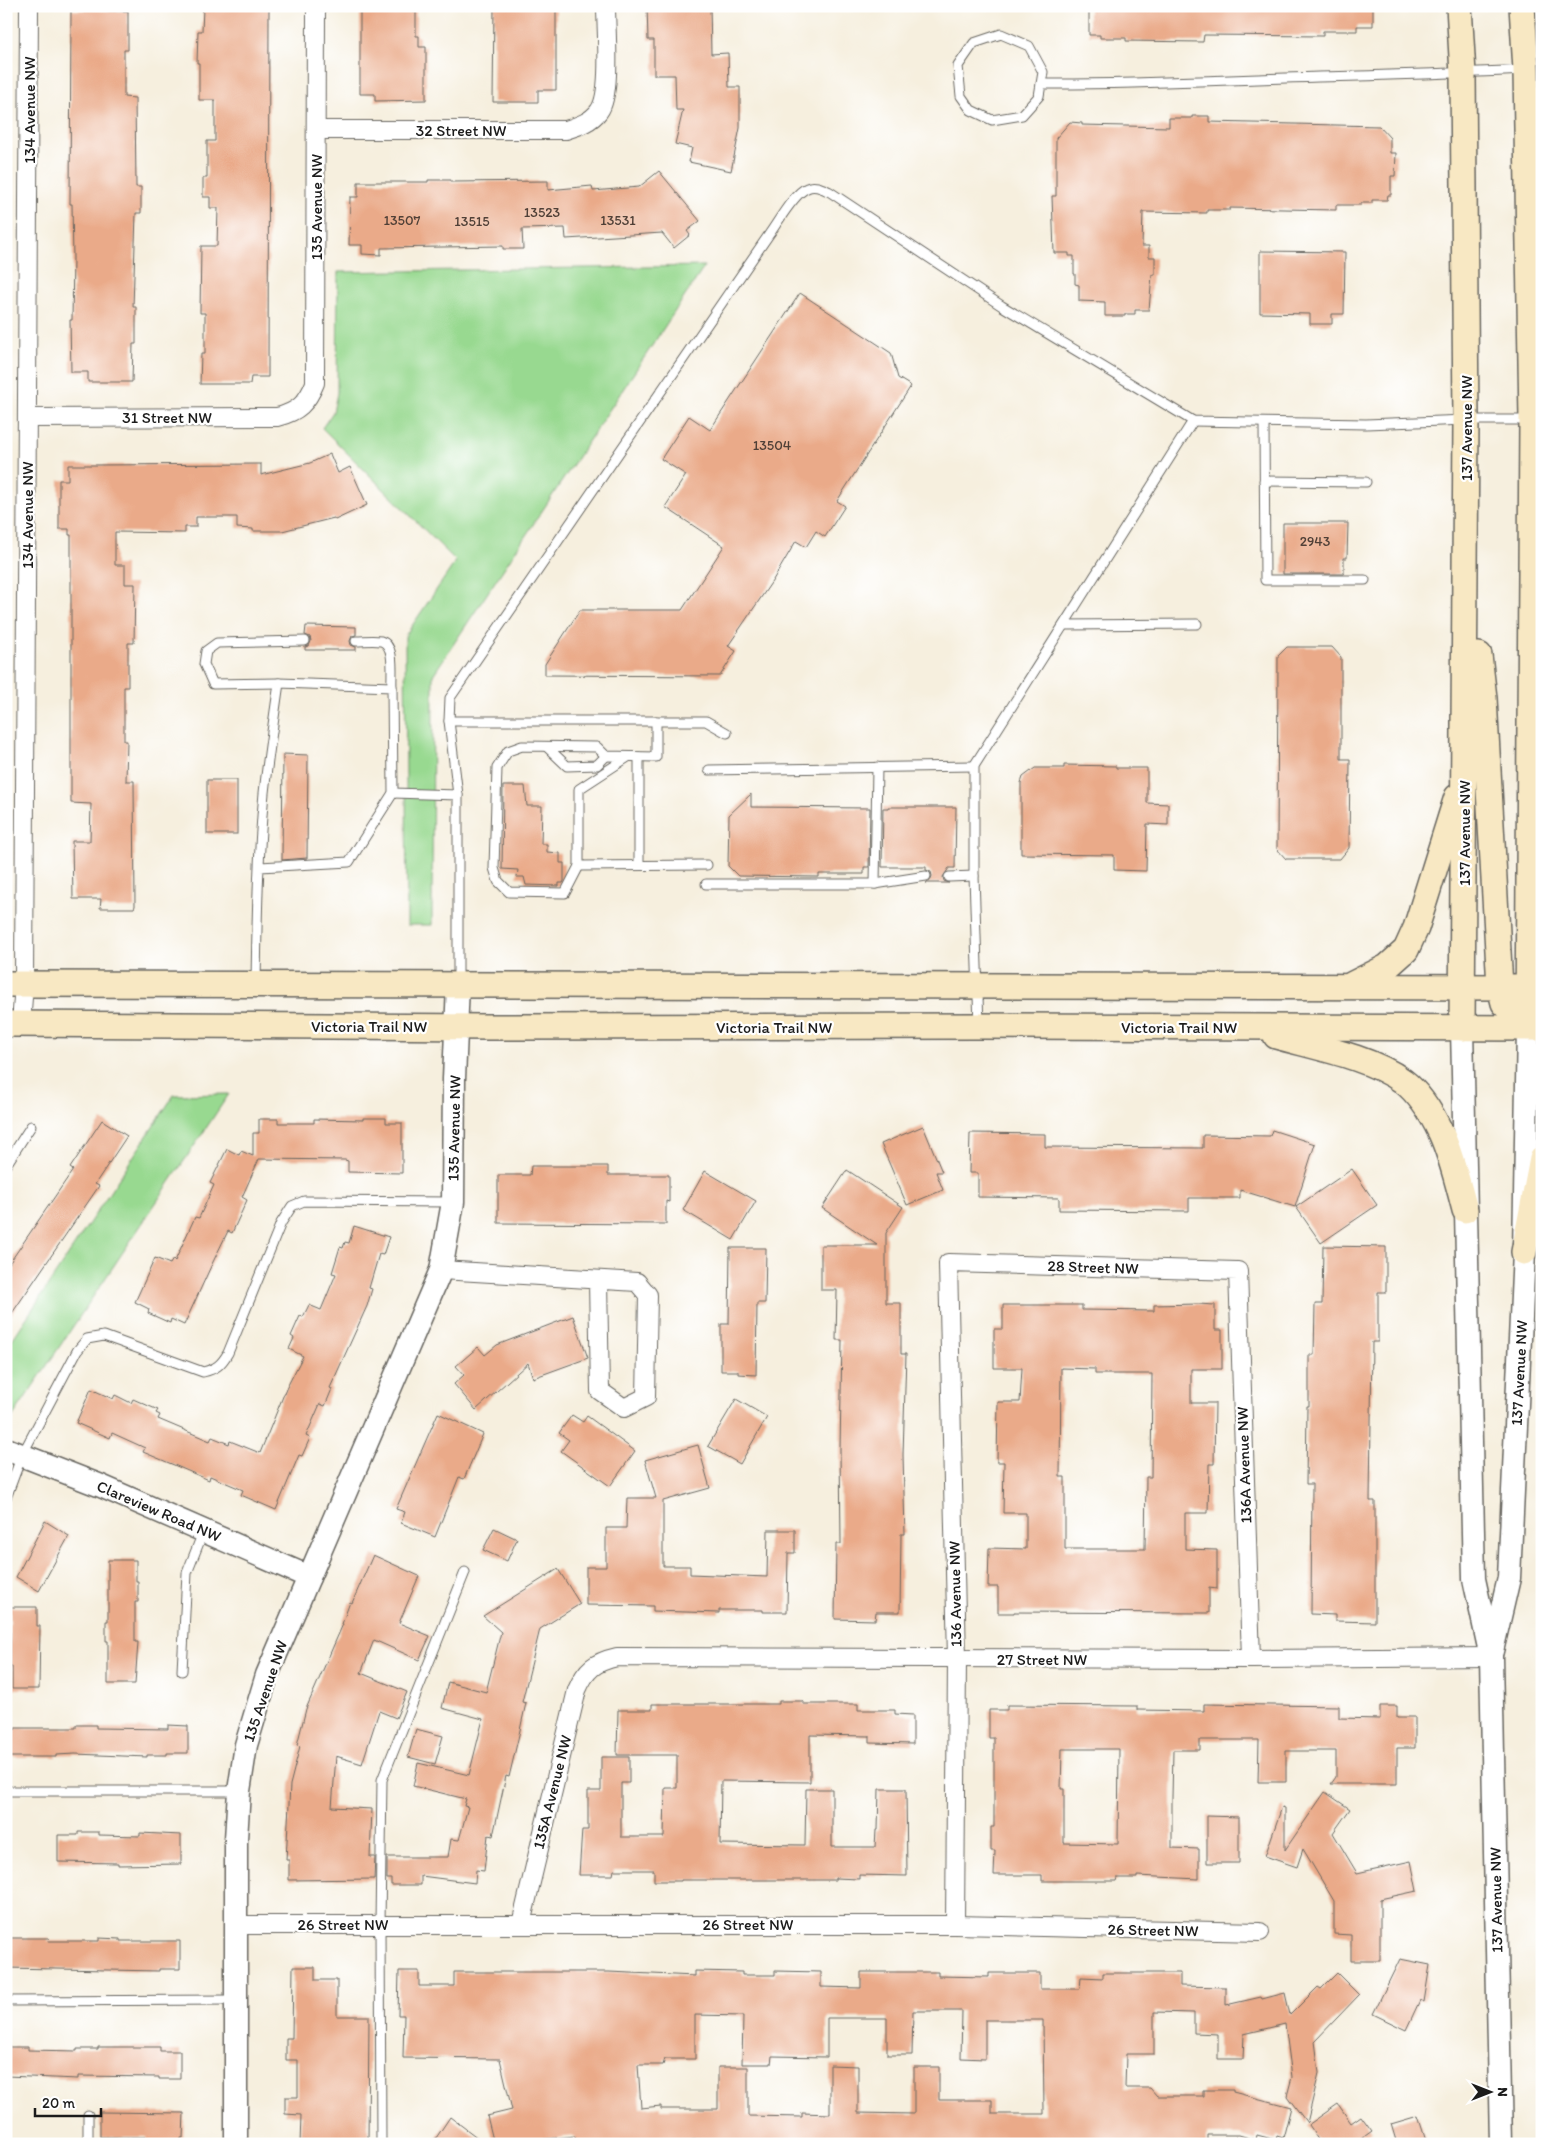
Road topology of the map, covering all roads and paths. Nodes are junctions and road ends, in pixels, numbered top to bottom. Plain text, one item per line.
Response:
1 (29, 6) edge
2 (316, 6) edge
3 (606, 6) edge
4 (1459, 6) edge
5 (1522, 6) edge
6 (1526, 70) junction
7 (1463, 74) junction
8 (1041, 84) junction
9 (316, 130) junction
10 (304, 404) joint
11 (28, 418) junction
12 (1466, 420) junction
13 (1532, 420) junction
14 (1193, 421) junction
15 (1264, 423) junction
16 (1264, 481) junction
17 (1366, 482) dead end
18 (1466, 513) junction
19 (1365, 580) dead end
20 (1197, 624) dead end
21 (1064, 625) junction
22 (305, 641) dead end
23 (356, 641) dead end
24 (279, 683) junction
25 (392, 687) junction
26 (449, 721) junction
27 (656, 721) junction
28 (727, 733) dead end
29 (547, 747) junction
30 (606, 756) junction
31 (628, 757) junction
32 (639, 757) junction
33 (974, 766) junction
34 (877, 767) junction
35 (709, 770) dead end
36 (1465, 773) junction
37 (393, 793) junction
38 (458, 795) junction
39 (1529, 816) junction
40 (1542, 853) edge
41 (639, 865) junction
42 (707, 865) dead end
43 (579, 866) junction
44 (260, 867) junction
45 (926, 876) dead end
46 (974, 876) junction
47 (949, 877) dead end
48 (706, 884) dead end
49 (875, 884) junction
50 (15, 984) edge
51 (458, 985) junction
52 (978, 985) junction
53 (256, 986) junction
54 (1348, 986) junction
55 (1462, 987) junction
56 (1535, 987) edge
57 (1500, 988) junction
58 (14, 1024) edge
59 (979, 1026) junction
60 (456, 1027) junction
61 (1247, 1028) junction
62 (1462, 1028) junction
63 (1535, 1028) edge
64 (31, 1126) dead end
65 (1542, 1159) edge
66 (6, 1165) edge
67 (453, 1202) junction
68 (1465, 1210) junction
69 (1524, 1252) junction
70 (948, 1263) joint
71 (441, 1270) junction
72 (1238, 1271) joint
73 (598, 1281) junction
74 (14, 1452) edge
75 (6, 1498) edge
76 (204, 1530) junction
77 (465, 1572) dead end
78 (309, 1577) junction
79 (1491, 1657) junction
80 (957, 1659) junction
81 (1251, 1659) junction
82 (594, 1665) joint
83 (182, 1671) dead end
84 (6, 1790) edge
85 (239, 1791) junction
86 (380, 1924) junction
87 (520, 1924) junction
88 (236, 1925) junction
89 (954, 1925) junction
90 (1260, 1932) dead end
91 (236, 2000) junction
92 (6, 2002) edge
93 (88, 2115) dead end
94 (88, 2144) edge
95 (236, 2144) edge
96 (381, 2144) edge
97 (1501, 2144) edge

1 - 11 street, 134 Avenue NW
2 - 9 street, 135 Avenue NW
3 - 9 street, 32 Street NW
4 - 7 main road, 137 Avenue NW
5 - 6 main road, 137 Avenue NW
6 - 7 lane
6 - 13 main road, 137 Avenue NW
7 - 8 lane
7 - 12 main road, 137 Avenue NW
8 - 8 lane
9 - 10 street, 135 Avenue NW
10 - 11 street, 31 Street NW
11 - 50 street, 134 Avenue NW
12 - 13 lane
12 - 15 lane
12 - 18 main road, 137 Avenue NW
13 - 39 main road, 137 Avenue NW
14 - 15 lane
14 - 21 lane
14 - 26 lane
15 - 16 lane
16 - 17 lane
16 - 19 lane
18 - 36 main road, 137 Avenue NW
18 - 57 main road
20 - 21 lane
21 - 33 lane
22 - 24 lane
23 - 25 lane
24 - 25 lane
24 - 44 lane
25 - 37 lane
26 - 27 lane
26 - 38 lane
27 - 28 lane
27 - 32 lane
29 - 30 lane
29 - 30 lane
29 - 43 lane
30 - 31 lane
31 - 32 lane
31 - 43 lane
32 - 41 lane
33 - 34 lane
33 - 46 lane
34 - 35 lane
34 - 49 lane
36 - 54 main road
36 - 55 main road, 137 Avenue NW
37 - 38 lane
37 - 44 lane
38 - 51 lane
39 - 40 main road
39 - 56 main road, 137 Avenue NW
41 - 42 lane
41 - 43 lane
44 - 53 lane
45 - 49 lane
46 - 47 lane
46 - 52 lane
48 - 49 lane
50 - 53 main road
50 - 58 street, 134 Avenue NW
51 - 52 main road
51 - 53 main road
51 - 60 street, 135 Avenue NW
52 - 54 main road
52 - 59 lane
54 - 55 main road
55 - 57 main road
55 - 62 main road, 137 Avenue NW
56 - 57 main road
56 - 63 main road, 137 Avenue NW
57 - 63 main road
58 - 60 main road, Victoria Trail NW
59 - 60 main road, Victoria Trail NW
59 - 61 main road, Victoria Trail NW
60 - 67 street, 135 Avenue NW
61 - 62 main road, Victoria Trail NW
61 - 68 main road
62 - 63 main road, Victoria Trail NW
62 - 68 street, 137 Avenue NW
63 - 69 street, 137 Avenue NW
64 - 66 lane
65 - 69 main road
67 - 71 street, 135 Avenue NW
67 - 74 lane
68 - 79 street, 137 Avenue NW
69 - 79 street, 137 Avenue NW
70 - 72 street, 28 Street NW
70 - 80 street, 136 Avenue NW
71 - 73 street
71 - 78 street, 135 Avenue NW
72 - 81 street, 136A Avenue NW
73 - 73 street
74 - 75 lane
74 - 76 street, Clareview Road NW
76 - 78 street, Clareview Road NW
76 - 83 lane
77 - 86 lane
78 - 85 street, 135 Avenue NW
79 - 81 street, 27 Street NW
79 - 97 street, 137 Avenue NW
80 - 81 street, 27 Street NW
80 - 82 street, 27 Street NW
80 - 89 street, 136 Avenue NW
82 - 87 street, 135A Avenue NW
84 - 85 lane
85 - 88 street, 135 Avenue NW
86 - 87 street, 26 Street NW
86 - 88 street, 26 Street NW
86 - 96 lane
87 - 89 street, 26 Street NW
88 - 91 street, 135 Avenue NW
89 - 90 street, 26 Street NW
91 - 92 lane
91 - 95 street, 135 Avenue NW
93 - 94 lane

